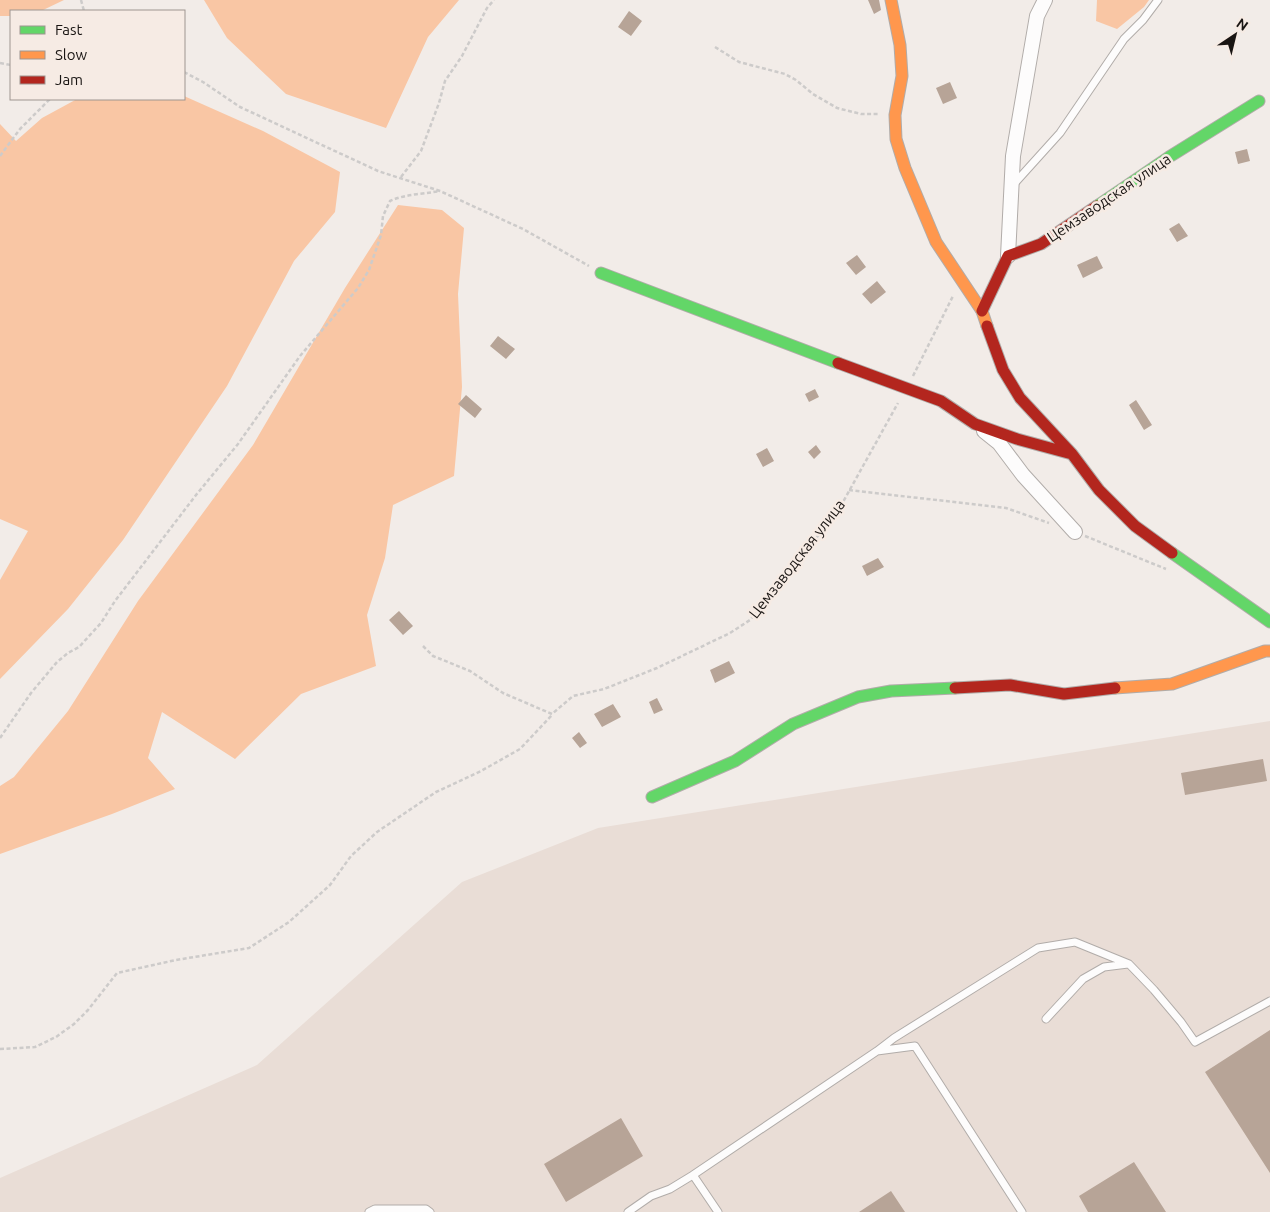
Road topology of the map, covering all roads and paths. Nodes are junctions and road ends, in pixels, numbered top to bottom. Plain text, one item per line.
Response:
1 (494, 0) edge
2 (891, 0) edge
3 (1045, 0) edge
4 (1158, 0) edge
5 (715, 47) dead end
6 (185, 73) edge
7 (49, 100) edge
8 (1260, 101) dead end
9 (895, 115) junction
10 (0, 156) edge
11 (401, 177) junction
12 (1011, 187) junction
13 (440, 191) junction
14 (1008, 256) junction
15 (601, 272) joint
16 (961, 279) junction
17 (982, 311) junction
18 (906, 389) junction
19 (975, 424) junction
20 (1072, 454) junction
21 (849, 490) junction
22 (1049, 523) dead end
23 (1075, 532) joint
24 (1168, 570) dead end
25 (1270, 622) edge
26 (423, 646) dead end
27 (1270, 651) edge
28 (552, 714) junction
29 (0, 738) edge
30 (652, 797) dead end
31 (1129, 964) junction
32 (1270, 1001) edge
33 (1046, 1019) dead end
34 (0, 1048) edge
35 (877, 1051) junction
36 (693, 1175) junction
37 (368, 1212) edge
38 (430, 1212) edge
39 (628, 1212) edge
40 (718, 1212) edge
41 (1022, 1212) edge

1 - 11 path
2 - 9 street
3 - 12 street
4 - 12 lane
5 - 9 path
6 - 11 path
7 - 10 path
8 - 14 street, Цемзаводская улица
9 - 16 street
11 - 13 path
12 - 14 street
13 - 15 path
13 - 29 path
14 - 17 street
15 - 18 street
16 - 17 street
16 - 18 path, Цемзаводская улица
17 - 20 street
18 - 19 street
18 - 21 path, Цемзаводская улица
19 - 20 street
19 - 23 street
20 - 25 street
21 - 22 path
21 - 28 path, Цемзаводская улица
23 - 24 path
26 - 28 path
27 - 30 street
28 - 34 path, Цемзаводская улица
31 - 32 lane
31 - 33 lane
31 - 35 lane
35 - 36 lane
35 - 41 lane
36 - 39 lane
36 - 40 lane
37 - 38 lane

